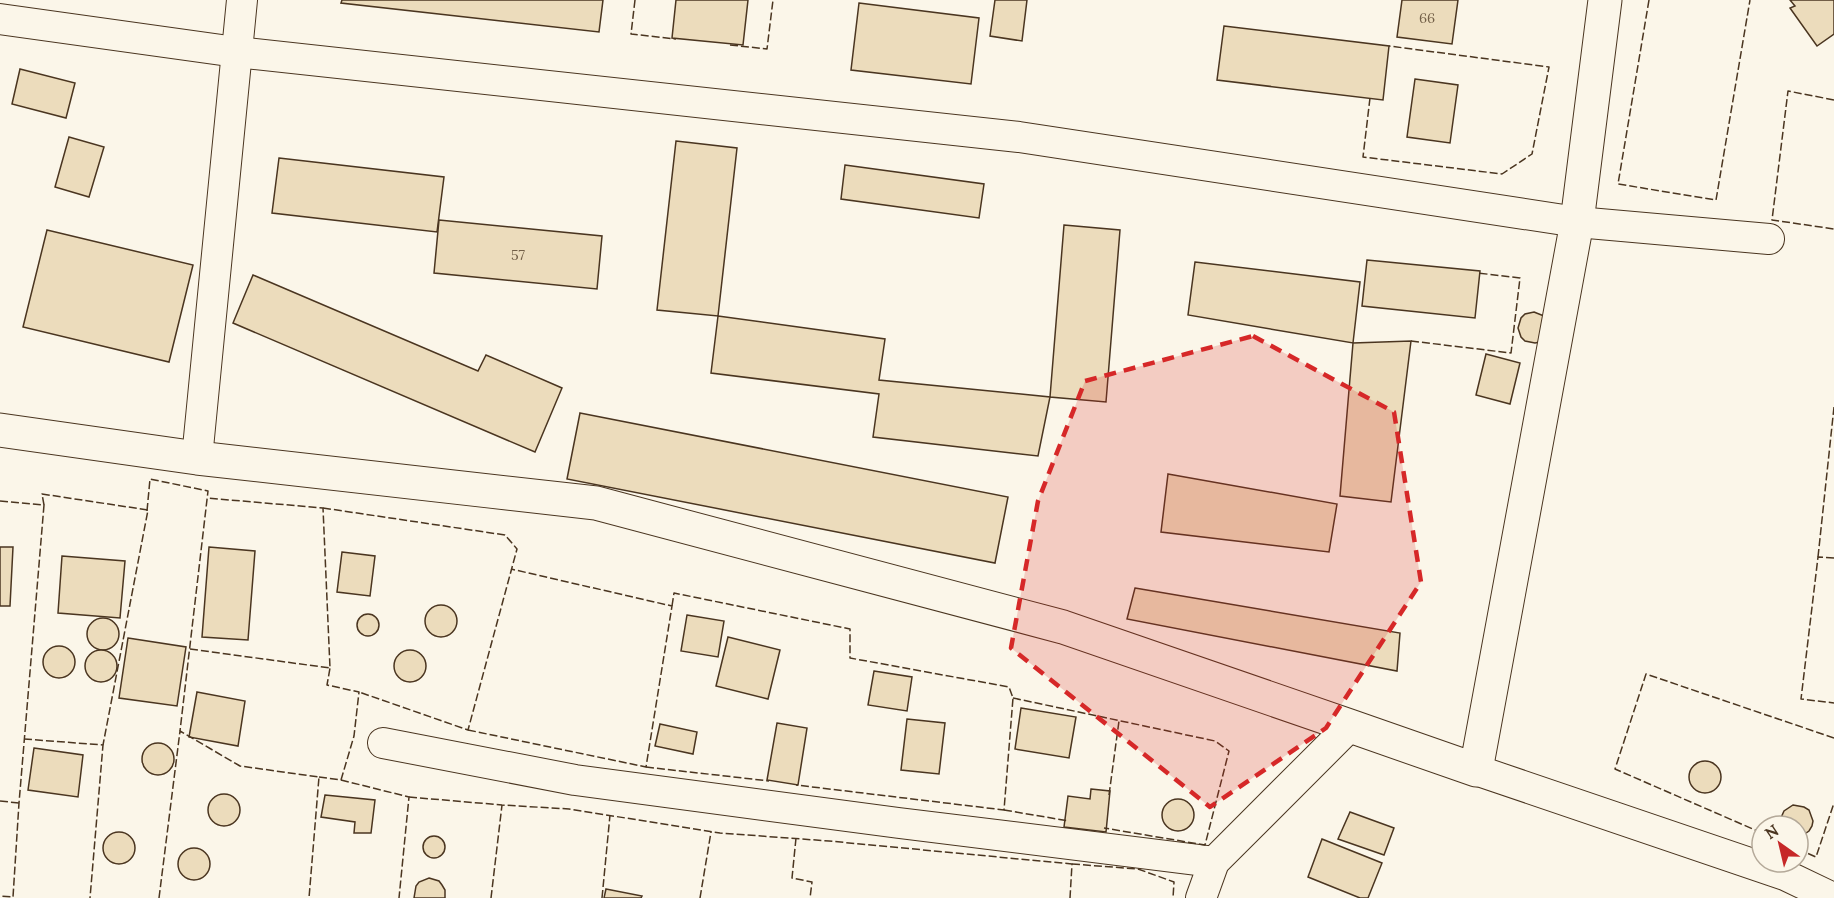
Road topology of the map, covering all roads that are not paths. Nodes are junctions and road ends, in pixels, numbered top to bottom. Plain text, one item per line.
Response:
1 (242, 0) edge
2 (1605, 0) edge
3 (0, 19) edge
4 (236, 52) junction
5 (1576, 222) junction
6 (1769, 239) dead end
7 (0, 430) edge
8 (197, 458) junction
9 (1350, 726) junction
10 (383, 743) dead end
11 (1476, 770) junction
12 (1214, 862) junction
13 (1201, 898) edge
14 (1833, 898) edge

1 - 4 street
2 - 5 street
3 - 4 street
4 - 5 street
4 - 8 street
5 - 6 street
5 - 11 street
7 - 8 street
8 - 9 street
9 - 11 street
9 - 12 street
10 - 12 street
11 - 14 street
12 - 13 street

